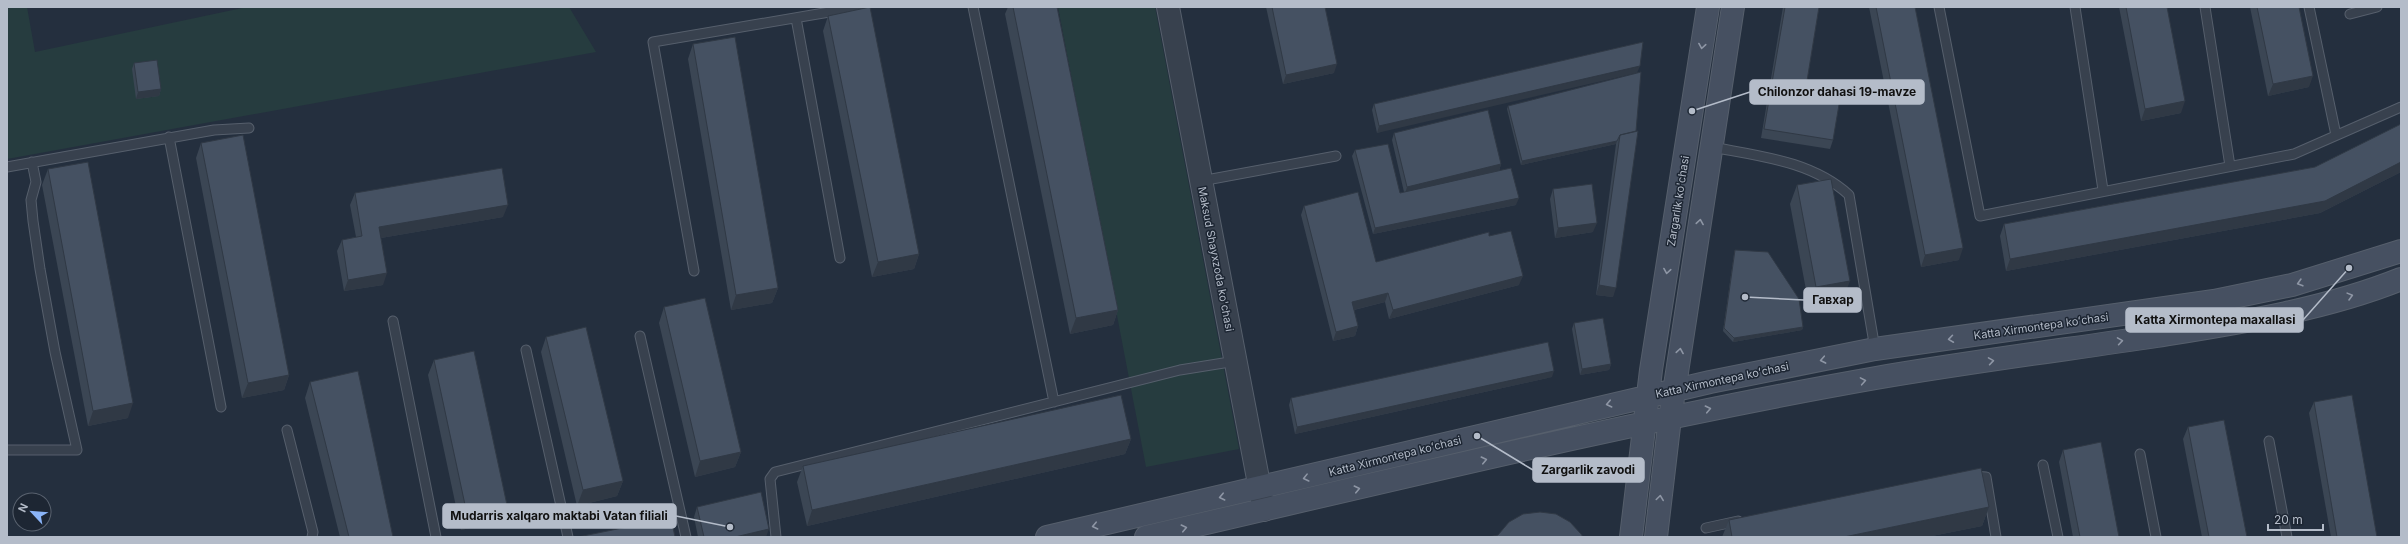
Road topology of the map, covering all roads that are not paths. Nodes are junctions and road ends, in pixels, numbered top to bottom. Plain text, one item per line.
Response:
1 (859, 7) edge
2 (973, 7) edge
3 (1168, 7) edge
4 (1708, 7) edge
5 (1734, 7) edge
6 (1939, 7) edge
7 (2075, 7) edge
8 (2205, 7) edge
9 (2309, 7) edge
10 (2377, 7) edge
11 (2350, 14) dead end
12 (796, 18) junction
13 (2401, 107) edge
14 (249, 128) dead end
15 (2336, 135) junction
16 (169, 137) junction
17 (1712, 148) junction
18 (1336, 156) dead end
19 (32, 162) junction
20 (2230, 166) junction
21 (7, 167) edge
22 (1201, 181) junction
23 (2103, 190) junction
24 (2401, 251) edge
25 (840, 258) dead end
26 (694, 270) dead end
27 (2401, 279) edge
28 (393, 321) dead end
29 (640, 336) dead end
30 (1875, 349) junction
31 (526, 350) dead end
32 (1236, 361) junction
33 (1674, 389) junction
34 (1054, 402) junction
35 (221, 407) dead end
36 (1658, 407) junction
37 (1643, 424) junction
38 (287, 430) dead end
39 (2269, 441) dead end
40 (7, 450) edge
41 (2140, 454) dead end
42 (2043, 465) dead end
43 (1961, 478) edge
44 (1260, 489) junction
45 (1264, 510) junction
46 (1745, 520) edge
47 (1706, 528) dead end
48 (312, 537) edge
49 (436, 537) edge
50 (568, 537) edge
51 (686, 537) edge
52 (776, 537) edge
53 (1047, 537) edge
54 (1146, 537) edge
55 (1631, 537) edge
56 (1656, 537) edge
57 (1996, 537) edge
58 (2058, 537) edge
59 (2156, 537) edge
60 (2287, 537) edge

1 - 12 lane
2 - 34 lane
3 - 22 street, Maksud Shayxzoda ko'chasi
4 -> 36 main road, Zargarlik ko'chasi
5 - 17 main road
6 - 23 lane
7 - 23 lane
8 - 20 lane
9 - 15 lane
10 - 11 lane
12 - 25 lane
12 - 26 lane
13 - 15 lane
14 - 16 lane
15 - 20 lane
16 - 19 lane
16 - 35 lane
17 - 30 lane
33 -> 17 main road
18 - 22 lane
19 - 21 lane
19 - 40 lane
20 - 23 lane
22 - 32 street, Maksud Shayxzoda ko'chasi
24 -> 30 main road, Katta Xirmontepa koʻchasi
36 -> 27 main road, Katta Xirmontepa koʻchasi
28 - 49 lane
29 - 51 lane
30 -> 33 main road, Katta Xirmontepa koʻchasi
31 - 50 lane
32 - 34 lane
32 - 44 street, Maksud Shayxzoda ko'chasi
33 - 36 main road, Katta Xirmontepa koʻchasi
34 - 52 lane
36 - 37 main road, Zargarlik ko'chasi
36 -> 44 main road, Katta Xirmontepa koʻchasi
56 -> 36 main road, Zargarlik ko'chasi
45 -> 37 main road, Katta Xirmontepa koʻchasi
37 - 55 main road, Zargarlik ko'chasi
38 - 48 lane
39 - 60 lane
41 - 59 lane
42 - 58 lane
43 - 57 lane
44 - 45 street, Maksud Shayxzoda ko'chasi
44 -> 53 main road, Katta Xirmontepa koʻchasi
54 -> 45 main road, Katta Xirmontepa koʻchasi
46 - 47 lane

